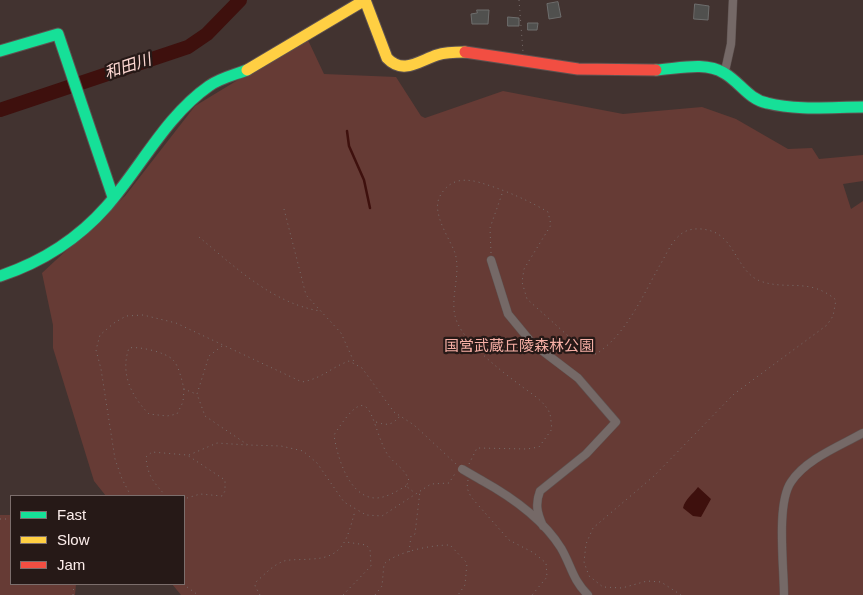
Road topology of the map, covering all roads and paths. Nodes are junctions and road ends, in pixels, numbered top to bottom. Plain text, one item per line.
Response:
1 (519, 0) edge
2 (733, 0) edge
3 (0, 52) edge
4 (525, 63) junction
5 (724, 71) junction
6 (863, 107) edge
7 (503, 190) junction
8 (113, 197) junction
9 (284, 209) dead end
10 (199, 237) dead end
11 (491, 260) joint
12 (0, 276) edge
13 (321, 311) junction
14 (222, 346) junction
15 (355, 364) junction
16 (184, 389) junction
17 (197, 394) junction
18 (400, 416) junction
19 (375, 422) junction
20 (863, 433) edge
21 (248, 446) junction
22 (187, 455) junction
23 (463, 469) junction
24 (468, 480) dead end
25 (406, 486) junction
26 (420, 491) junction
27 (415, 494) junction
28 (130, 495) edge
29 (165, 495) edge
30 (185, 499) edge
31 (355, 510) junction
32 (543, 526) junction
33 (346, 542) junction
34 (409, 553) junction
35 (184, 585) edge
36 (198, 595) edge
37 (260, 595) edge
38 (343, 595) edge
39 (375, 595) edge
40 (458, 595) edge
41 (532, 595) edge
42 (588, 595) edge
43 (681, 595) edge
44 (784, 595) edge

1 - 4 path
2 - 5 street
3 - 8 street
4 - 5 street
4 - 8 street
5 - 6 street
7 - 11 path
7 - 23 path
7 - 43 path
8 - 12 street
9 - 13 path
10 - 13 path
11 - 32 street
13 - 15 path
14 - 15 path
14 - 17 path
14 - 28 path
15 - 18 path
16 - 16 path
16 - 17 path
17 - 21 path
18 - 19 path
18 - 23 path
19 - 25 path
19 - 25 path
20 - 44 street
21 - 22 path
21 - 31 path
22 - 29 path
22 - 30 path
23 - 26 path
23 - 32 street, bridge
24 - 41 path
25 - 27 path
26 - 27 path
26 - 34 path
27 - 31 path
31 - 33 path
32 - 42 street
33 - 37 path
33 - 38 path
34 - 39 path
34 - 40 path
35 - 36 path

